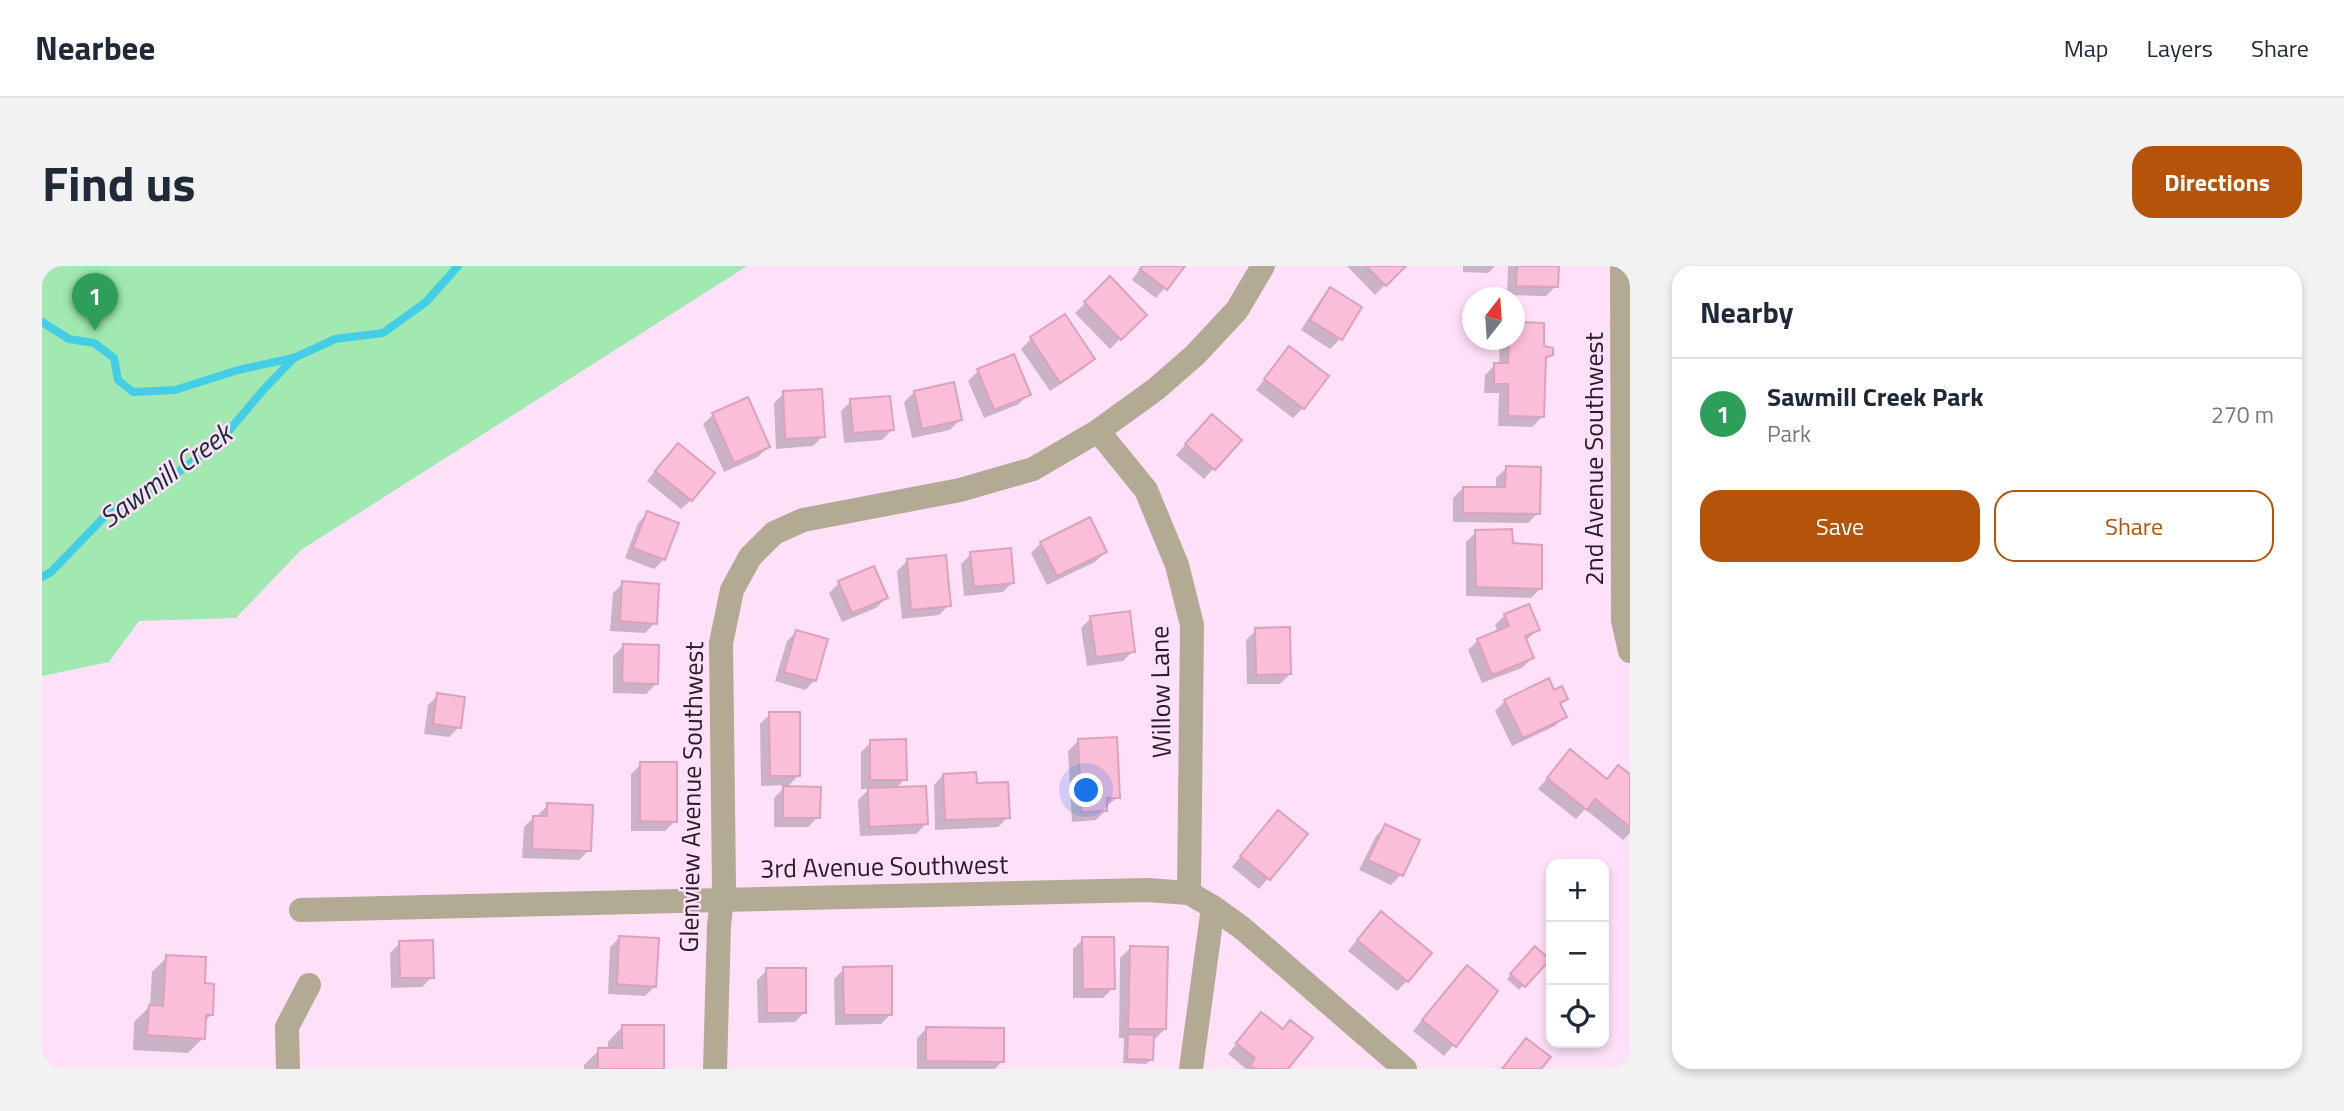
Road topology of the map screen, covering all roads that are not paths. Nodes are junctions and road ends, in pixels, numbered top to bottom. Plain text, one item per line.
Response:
1 (1263, 266) edge
2 (1622, 266) edge
3 (1098, 431) junction
4 (1630, 651) edge
5 (1189, 893) junction
6 (723, 900) junction
7 (1213, 906) junction
8 (301, 910) dead end
9 (309, 985) dead end
10 (288, 1069) edge
11 (715, 1069) edge
12 (1191, 1069) edge
13 (1405, 1069) edge

1 - 3 street, Glenview Avenue Southwest
2 - 4 street, 2nd Avenue Southwest
3 - 5 street, Willow Lane
3 - 6 street, Glenview Avenue Southwest
5 - 6 street, 3rd Avenue Southwest
5 - 7 street, 3rd Avenue Southwest
6 - 8 street, 3rd Avenue Southwest
6 - 11 street, Glenview Avenue Southwest
7 - 12 street
7 - 13 street, 3rd Avenue Southwest
9 - 10 street

